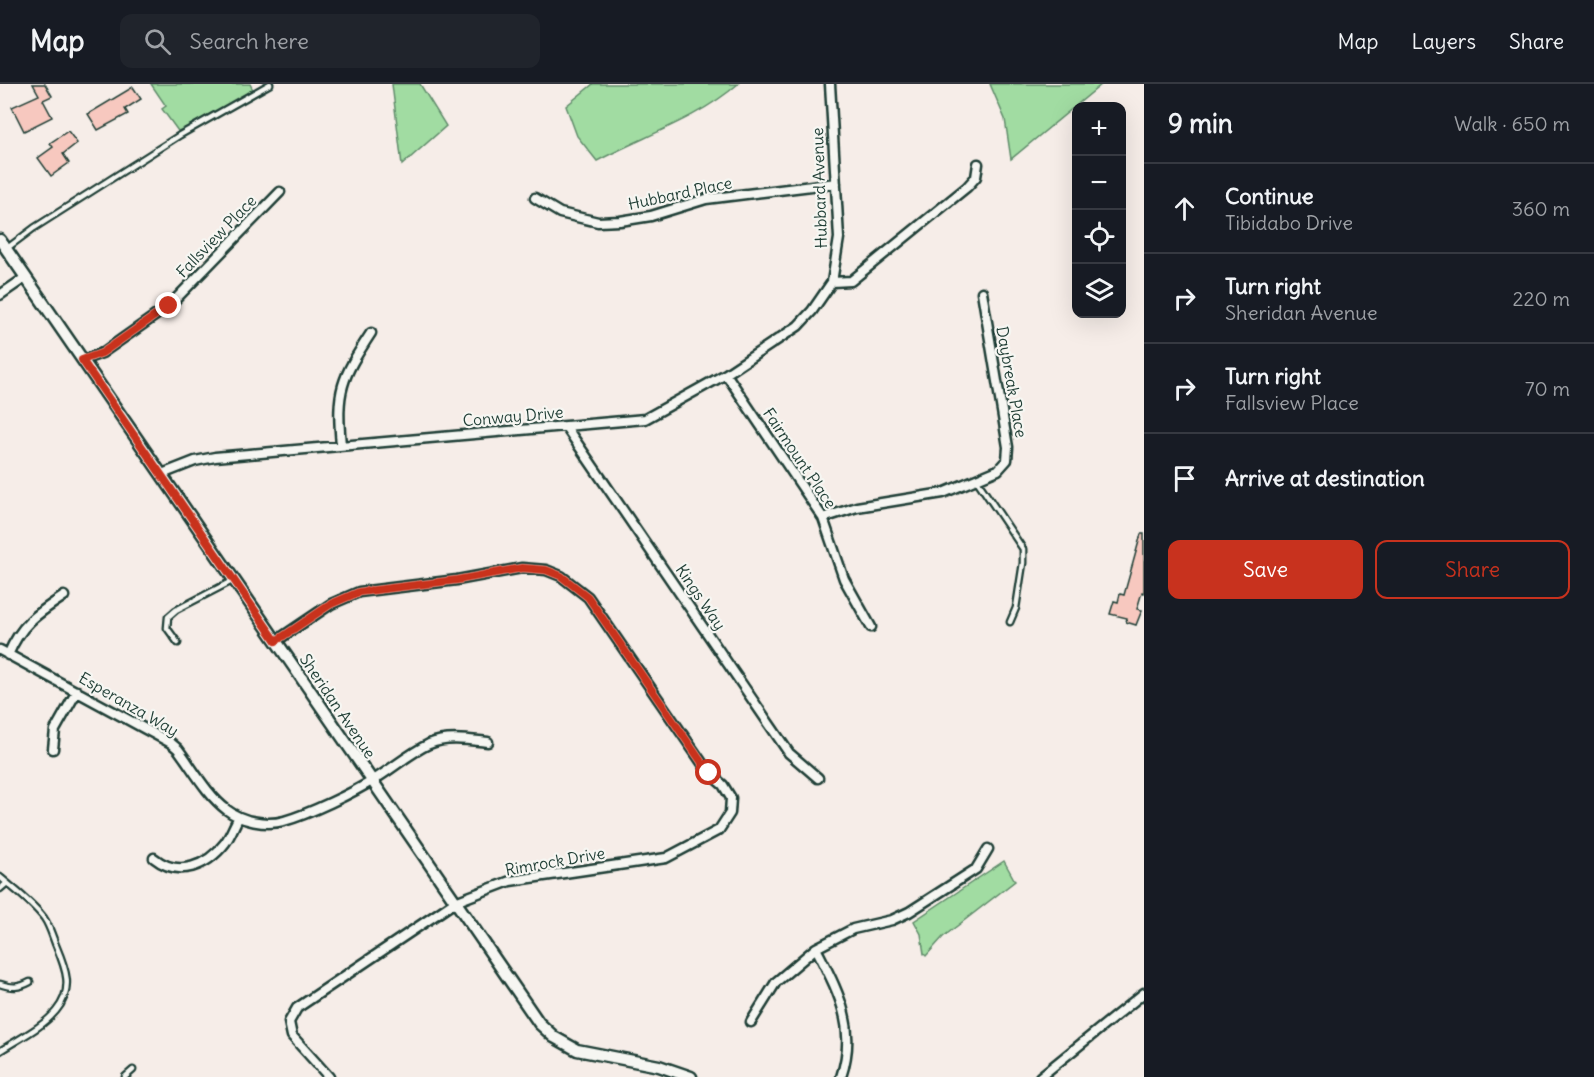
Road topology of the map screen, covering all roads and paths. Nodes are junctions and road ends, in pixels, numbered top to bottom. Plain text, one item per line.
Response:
1 (270, 84) edge
2 (830, 84) edge
3 (978, 164) dead end
4 (836, 183) junction
5 (280, 192) dead end
6 (535, 198) dead end
7 (3, 244) edge
8 (26, 277) junction
9 (829, 286) junction
10 (982, 292) dead end
11 (0, 295) edge
12 (371, 333) dead end
13 (82, 360) junction
14 (726, 374) junction
15 (567, 427) junction
16 (341, 445) junction
17 (162, 474) junction
18 (976, 479) junction
19 (823, 518) junction
20 (234, 580) junction
21 (64, 596) dead end
22 (1010, 622) dead end
23 (871, 627) dead end
24 (276, 641) junction
25 (178, 643) dead end
26 (4, 652) edge
27 (76, 691) junction
28 (488, 742) dead end
29 (53, 749) dead end
30 (818, 778) dead end
31 (372, 781) junction
32 (238, 817) junction
33 (988, 849) dead end
34 (154, 858) dead end
35 (0, 877) edge
36 (7, 883) junction
37 (0, 889) edge
38 (455, 902) junction
39 (816, 948) junction
40 (30, 982) dead end
41 (0, 984) edge
42 (1144, 993) edge
43 (751, 1022) dead end
44 (0, 1051) edge
45 (133, 1070) dead end
46 (125, 1077) edge
47 (329, 1077) edge
48 (691, 1077) edge
49 (841, 1077) edge
50 (1040, 1077) edge

1 - 7 lane
2 - 4 street, Hubbard Avenue
3 - 9 street
4 - 6 street, Hubbard Place
4 - 9 street, Hubbard Avenue
5 - 13 street, Fallsview Place
7 - 8 street, Sheridan Avenue
8 - 11 street
8 - 13 street, Sheridan Avenue
9 - 14 street, Conway Drive
10 - 18 street, Daybreak Place
12 - 16 street
13 - 17 street, Sheridan Avenue
14 - 15 street, Conway Drive
14 - 19 street, Fairmount Place
15 - 16 street, Conway Drive
15 - 30 street, Kings Way
16 - 17 street, Conway Drive
17 - 20 street, Sheridan Avenue
18 - 19 street, Daybreak Place
18 - 22 lane
19 - 23 street, Fairmount Place
20 - 24 street, Sheridan Avenue
20 - 25 lane
21 - 26 street
24 - 31 street, Sheridan Avenue
24 - 38 street, Rimrock Drive
26 - 27 street, Esperanza Way
27 - 29 street
27 - 32 street, Esperanza Way
28 - 31 street, Esperanza Way
31 - 32 street, Esperanza Way
31 - 38 street, Sheridan Avenue
32 - 34 street
33 - 39 street
35 - 36 lane
36 - 37 lane
36 - 44 lane
38 - 47 street, Rimrock Drive
38 - 48 street, Sheridan Avenue
39 - 43 street
39 - 49 street
40 - 41 lane
42 - 50 street
45 - 46 lane

